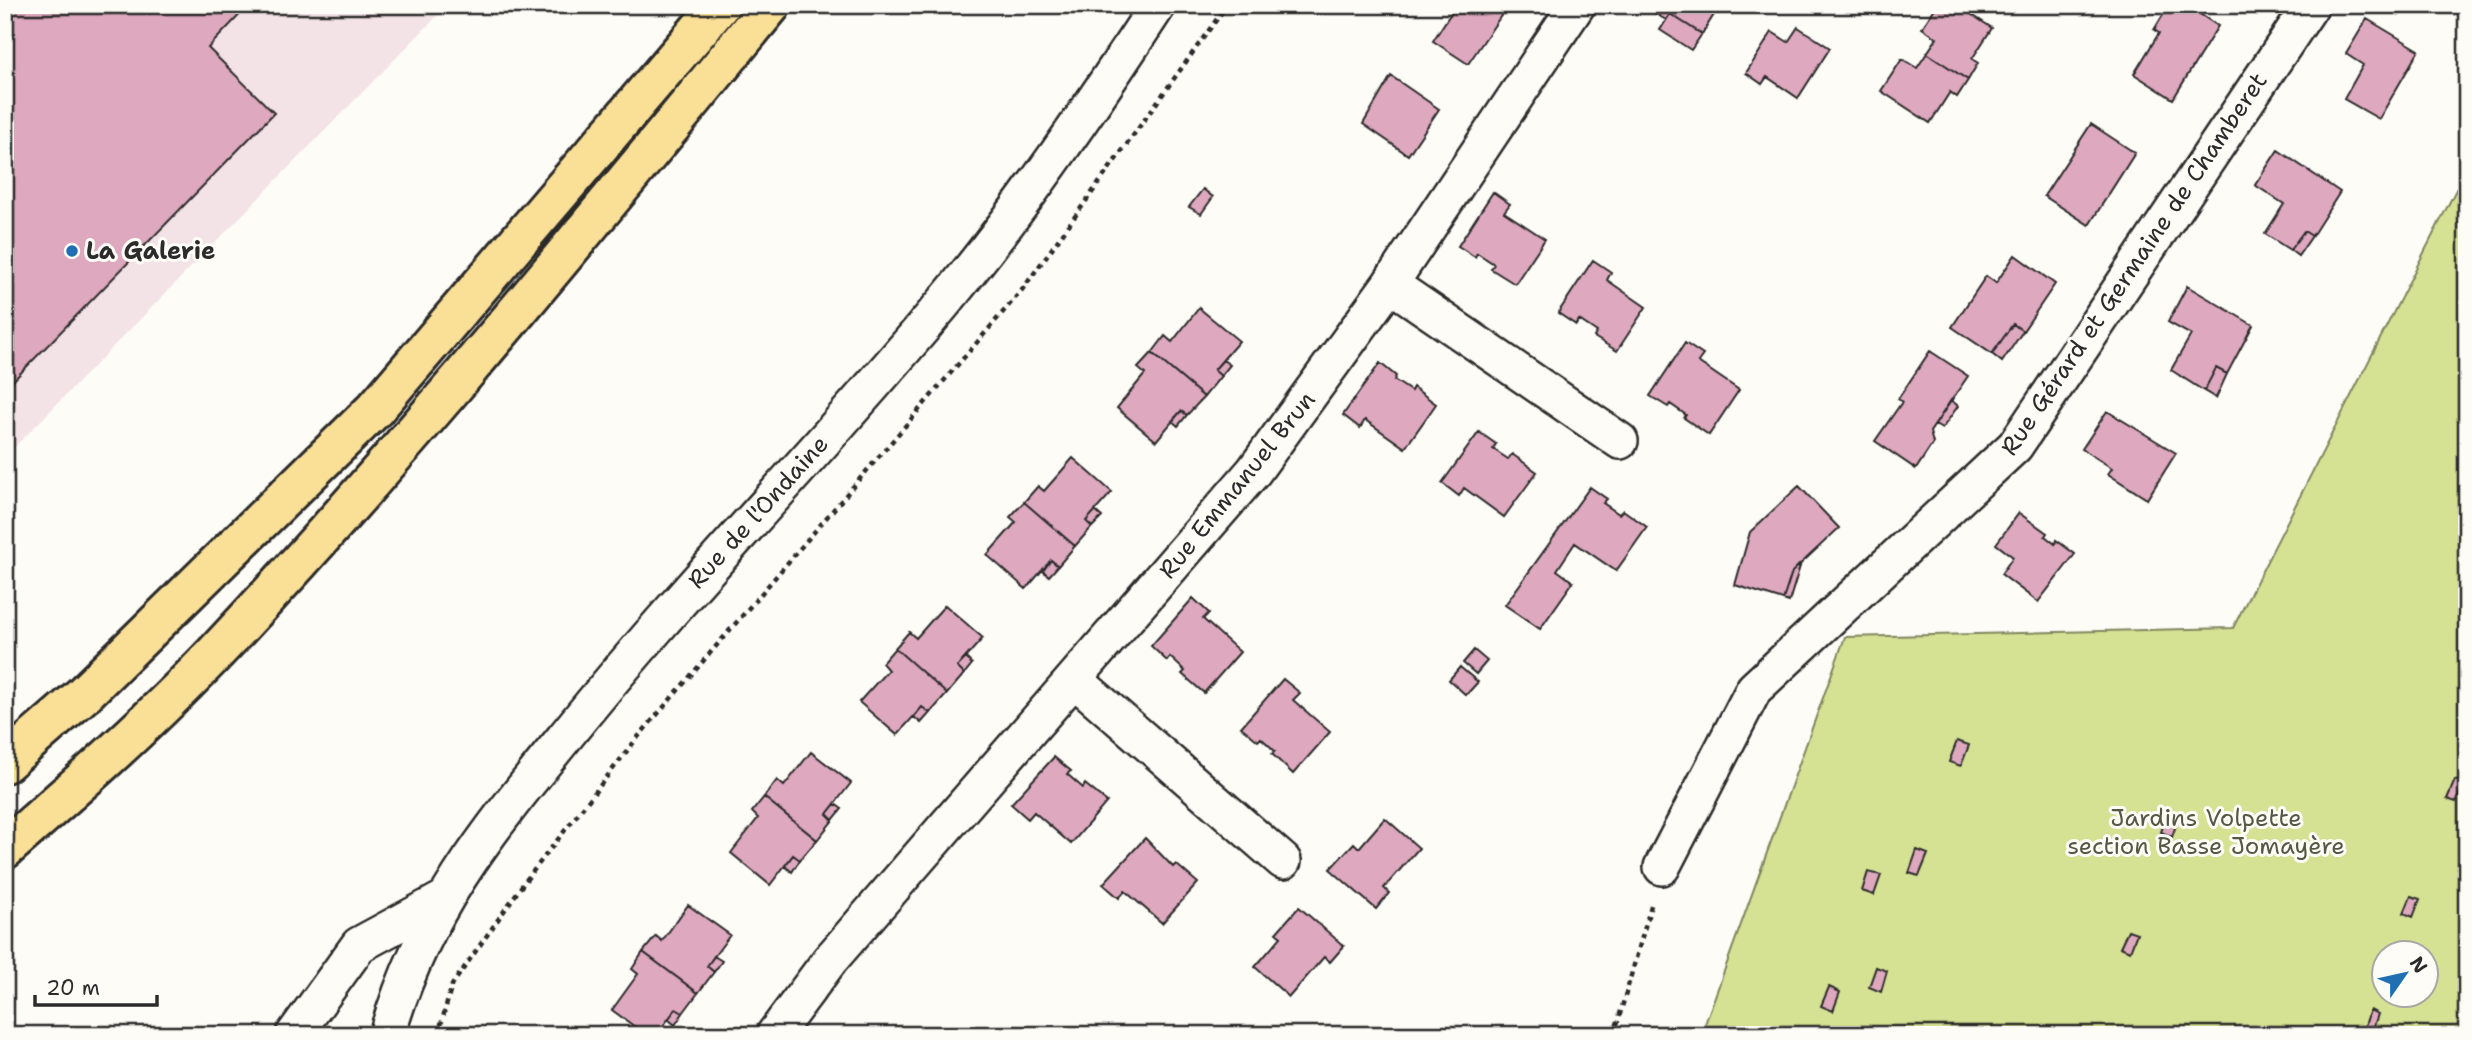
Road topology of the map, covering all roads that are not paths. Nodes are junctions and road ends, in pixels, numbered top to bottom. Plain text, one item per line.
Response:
1 (720, 5) edge
2 (771, 5) edge
3 (1158, 5) edge
4 (1577, 5) edge
5 (2311, 5) edge
6 (1390, 284) junction
7 (1619, 441) dead end
8 (1075, 680) junction
9 (5, 763) edge
10 (5, 849) edge
11 (1283, 861) dead end
12 (1662, 867) road end
13 (442, 900) junction
14 (294, 1035) edge
15 (387, 1035) edge
16 (774, 1035) edge

1 - 9 highway
2 - 10 highway
3 - 13 street, Rue de l'Ondaine
4 - 6 street, Rue Emmanuel Brun
5 - 12 street, Rue Gérard et Germaine de Chamberet
6 - 7 street
6 - 8 street, Rue Emmanuel Brun
8 - 11 street
8 - 16 street, Rue Emmanuel Brun
13 - 14 street
13 - 15 street, Rue de l'Ondaine

